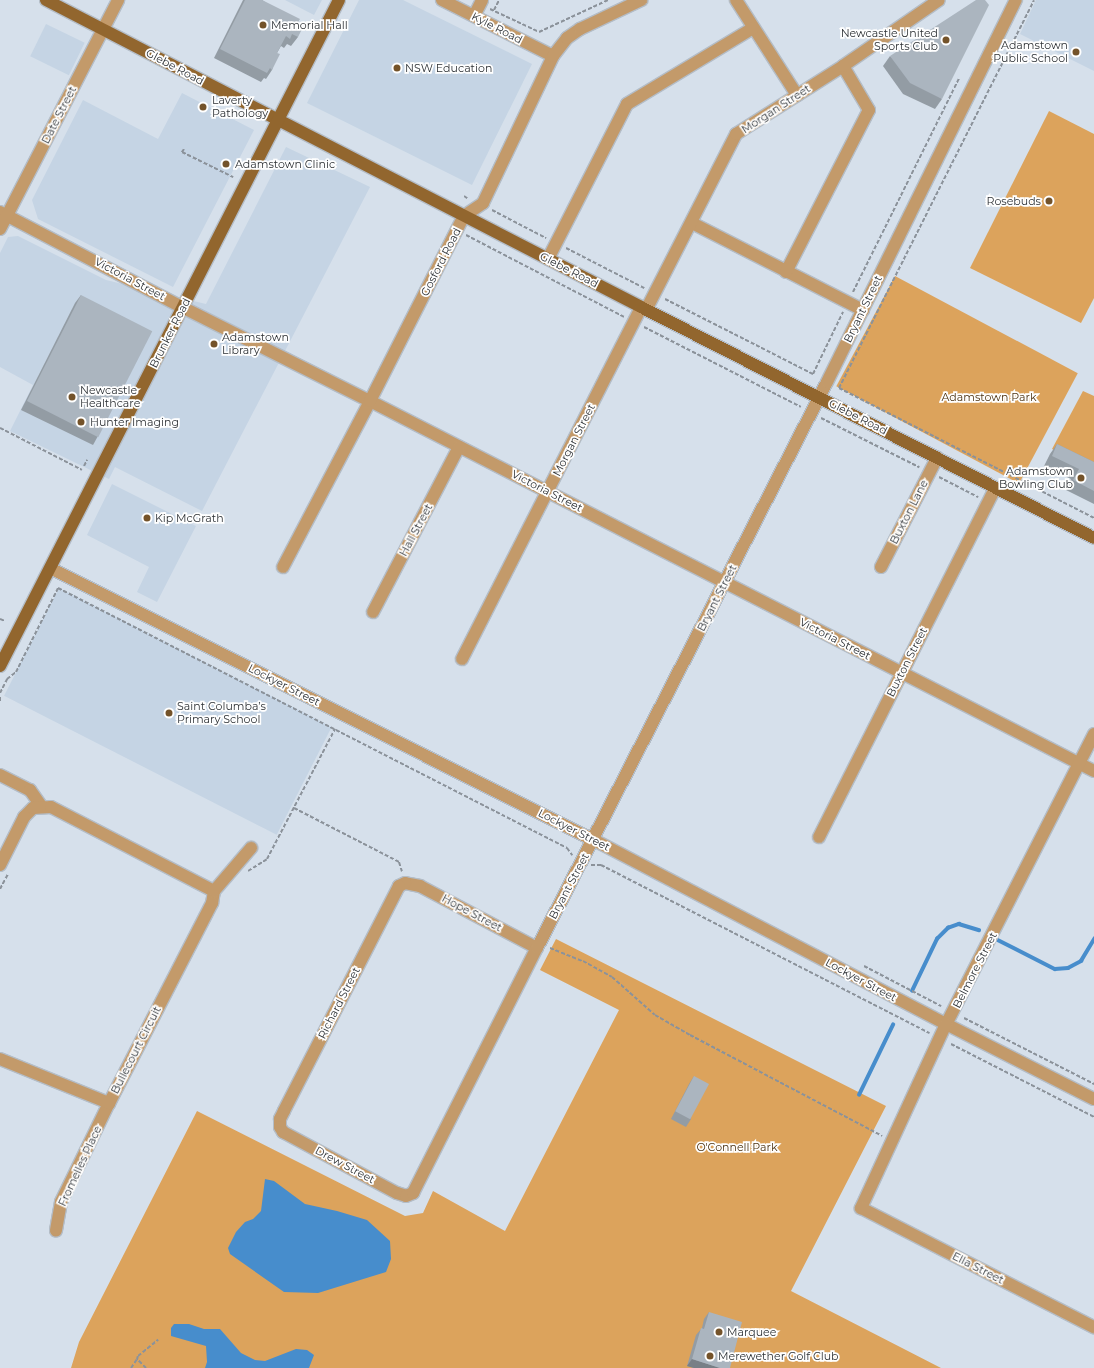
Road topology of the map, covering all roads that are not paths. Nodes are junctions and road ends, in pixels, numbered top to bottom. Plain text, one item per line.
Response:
1 (46, 0) edge
2 (118, 0) edge
3 (339, 0) edge
4 (442, 0) edge
5 (641, 0) edge
6 (736, 0) edge
7 (939, 0) edge
8 (1016, 0) edge
9 (486, 4) edge
10 (474, 16) junction
11 (753, 28) junction
12 (103, 30) junction
13 (553, 56) junction
14 (842, 66) junction
15 (797, 95) junction
16 (278, 120) junction
17 (3, 214) edge
18 (464, 216) junction
19 (692, 223) junction
20 (0, 229) edge
21 (548, 259) junction
22 (786, 272) junction
23 (184, 308) junction
24 (644, 308) junction
25 (863, 310) junction
26 (820, 398) junction
27 (370, 401) junction
28 (459, 447) junction
29 (937, 458) junction
30 (995, 488) junction
31 (548, 492) junction
32 (1094, 538) edge
33 (283, 567) dead end
34 (880, 567) dead end
35 (50, 568) junction
36 (725, 583) junction
37 (373, 612) dead end
38 (462, 659) dead end
39 (0, 666) edge
40 (902, 672) junction
41 (1094, 734) edge
42 (1080, 763) junction
43 (1094, 771) edge
44 (0, 775) edge
45 (42, 806) junction
46 (819, 837) dead end
47 (594, 840) junction
48 (251, 848) dead end
49 (5, 867) edge
50 (405, 883) joint
51 (214, 891) junction
52 (537, 948) junction
53 (946, 1024) junction
54 (0, 1059) edge
55 (1094, 1099) edge
56 (109, 1103) junction
57 (280, 1127) joint
58 (413, 1193) joint
59 (861, 1208) joint
60 (56, 1231) dead end
61 (1094, 1327) edge

1 - 12 main road, Glebe Road
2 - 12 street, Date Street
3 - 16 main road, Brunker Road
4 - 10 street, Kyle Road
5 - 13 street, Gosford Road
6 - 11 street
7 - 14 street, Morgan Street
8 - 25 street, Bryant Street
9 - 10 street
10 - 13 street, Kyle Road
11 - 15 street
11 - 21 street
12 - 16 main road, Glebe Road
12 - 17 street, Date Street
13 - 18 street, Gosford Road
14 - 15 street, Morgan Street
14 - 22 street
15 - 19 street, Morgan Street
16 - 18 main road, Glebe Road
16 - 23 main road, Brunker Road
17 - 20 street, Date Street
17 - 23 street, Victoria Street
18 - 21 main road, Glebe Road
18 - 27 street, Gosford Road
19 - 22 street
19 - 24 street, Morgan Street
21 - 24 main road, Glebe Road
22 - 25 street
23 - 27 street, Victoria Street
23 - 35 main road, Brunker Road
24 - 26 main road, Glebe Road
24 - 31 street, Morgan Street
25 - 26 street, Bryant Street
26 - 29 main road, Glebe Road
26 - 36 street, Bryant Street
27 - 28 street, Victoria Street
27 - 33 street, Gosford Road
28 - 31 street, Victoria Street
28 - 37 street, Hall Street
29 - 30 main road, Glebe Road
29 - 34 street, Buxton Lane
30 - 32 main road, Glebe Road
30 - 40 street, Buxton Street
31 - 36 street, Victoria Street
31 - 38 street, Morgan Street
35 - 39 main road, Brunker Road
35 - 47 street, Lockyer Street
36 - 40 street, Victoria Street
36 - 47 street, Bryant Street
40 - 42 street, Victoria Street
40 - 46 street, Buxton Street
41 - 42 street, Belmore Street
42 - 43 street, Victoria Street
42 - 53 street, Belmore Street
44 - 45 street
45 - 49 street
45 - 51 street
47 - 52 street, Bryant Street
47 - 53 street, Lockyer Street
48 - 51 street, Bullecourt Circuit
50 - 52 street, Hope Street
50 - 57 street, Richard Street
51 - 56 street, Bullecourt Circuit
52 - 58 street, Bryant Street
53 - 55 street, Lockyer Street
53 - 59 street, Belmore Street
54 - 56 street, Bullecourt Circuit
56 - 60 street, Fromelles Place
57 - 58 street, Drew Street
59 - 61 street, Ella Street

